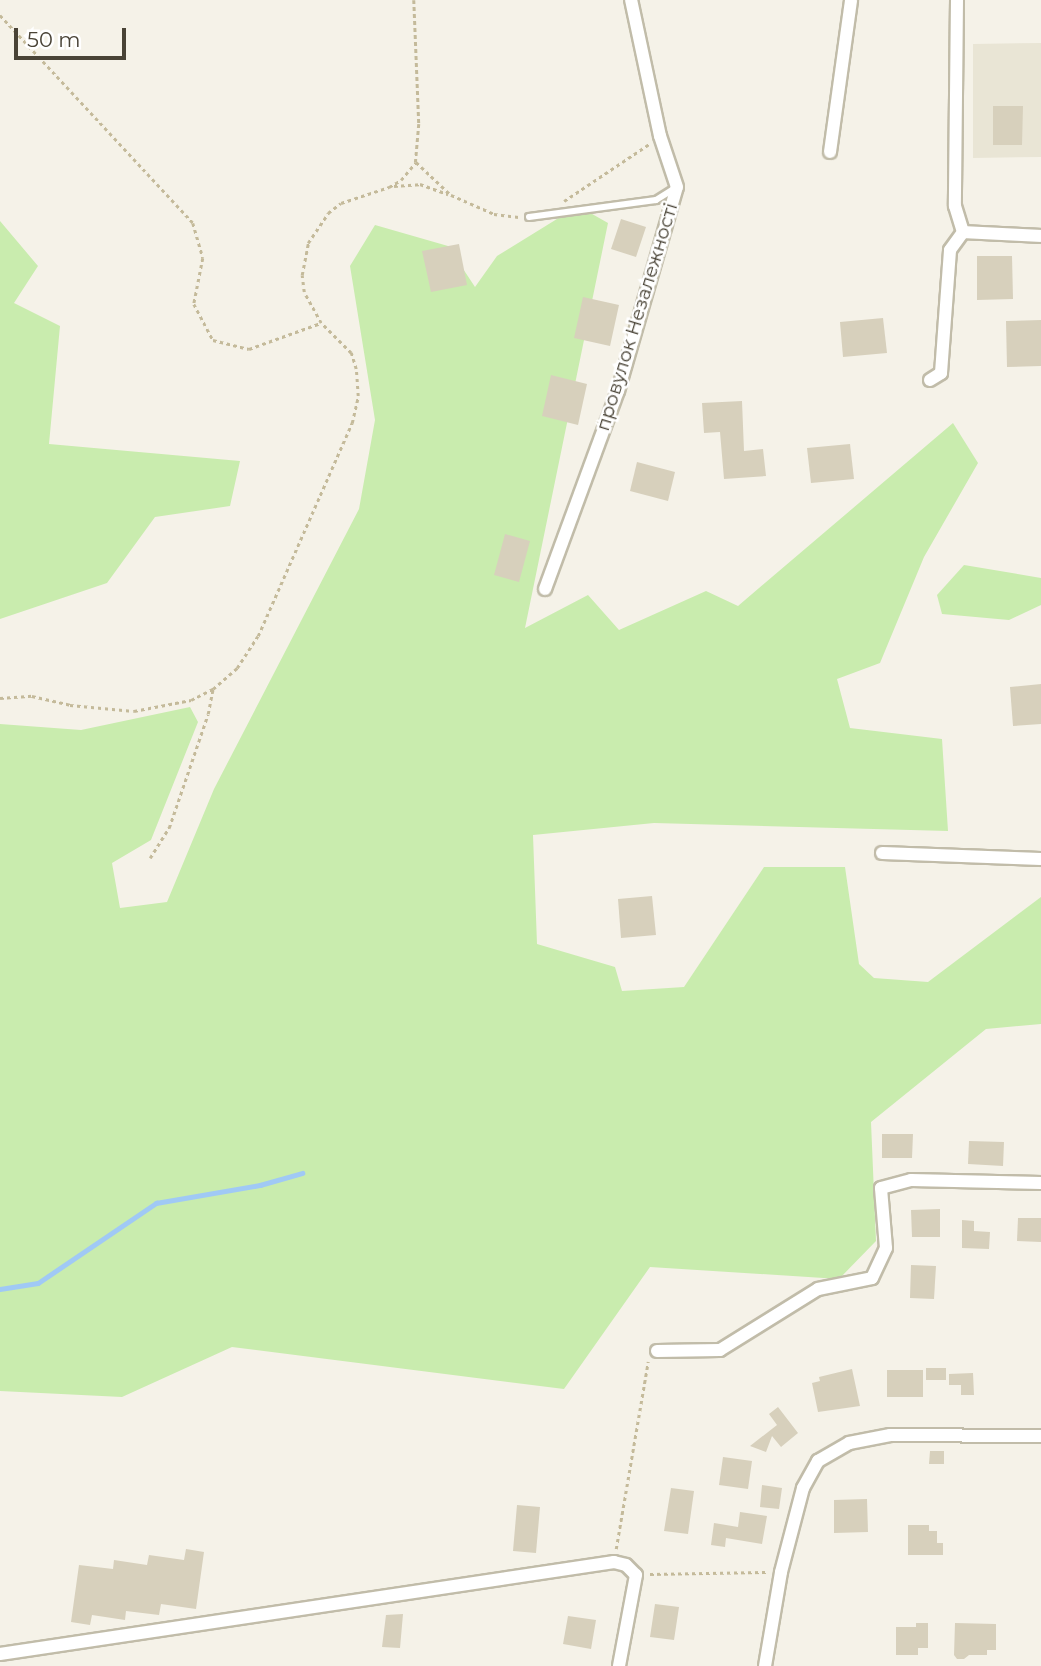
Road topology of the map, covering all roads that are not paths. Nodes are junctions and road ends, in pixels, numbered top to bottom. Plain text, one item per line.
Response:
1 (631, 0) edge
2 (851, 0) edge
3 (957, 0) edge
4 (830, 152) dead end
5 (677, 187) junction
6 (529, 217) road end
7 (963, 232) junction
8 (1041, 236) edge
9 (930, 380) dead end
10 (545, 589) dead end
11 (882, 853) dead end
12 (1041, 859) edge
13 (1041, 1183) edge
14 (657, 1351) road end
15 (1041, 1436) edge
16 (0, 1654) edge
17 (619, 1666) edge
18 (765, 1666) edge

1 - 5 street, провулок Незалежності
2 - 4 street
3 - 7 street
5 - 6 lane
5 - 10 street, провулок Незалежності
7 - 8 street
7 - 9 street
11 - 12 street
13 - 14 street
15 - 18 street
16 - 17 street

